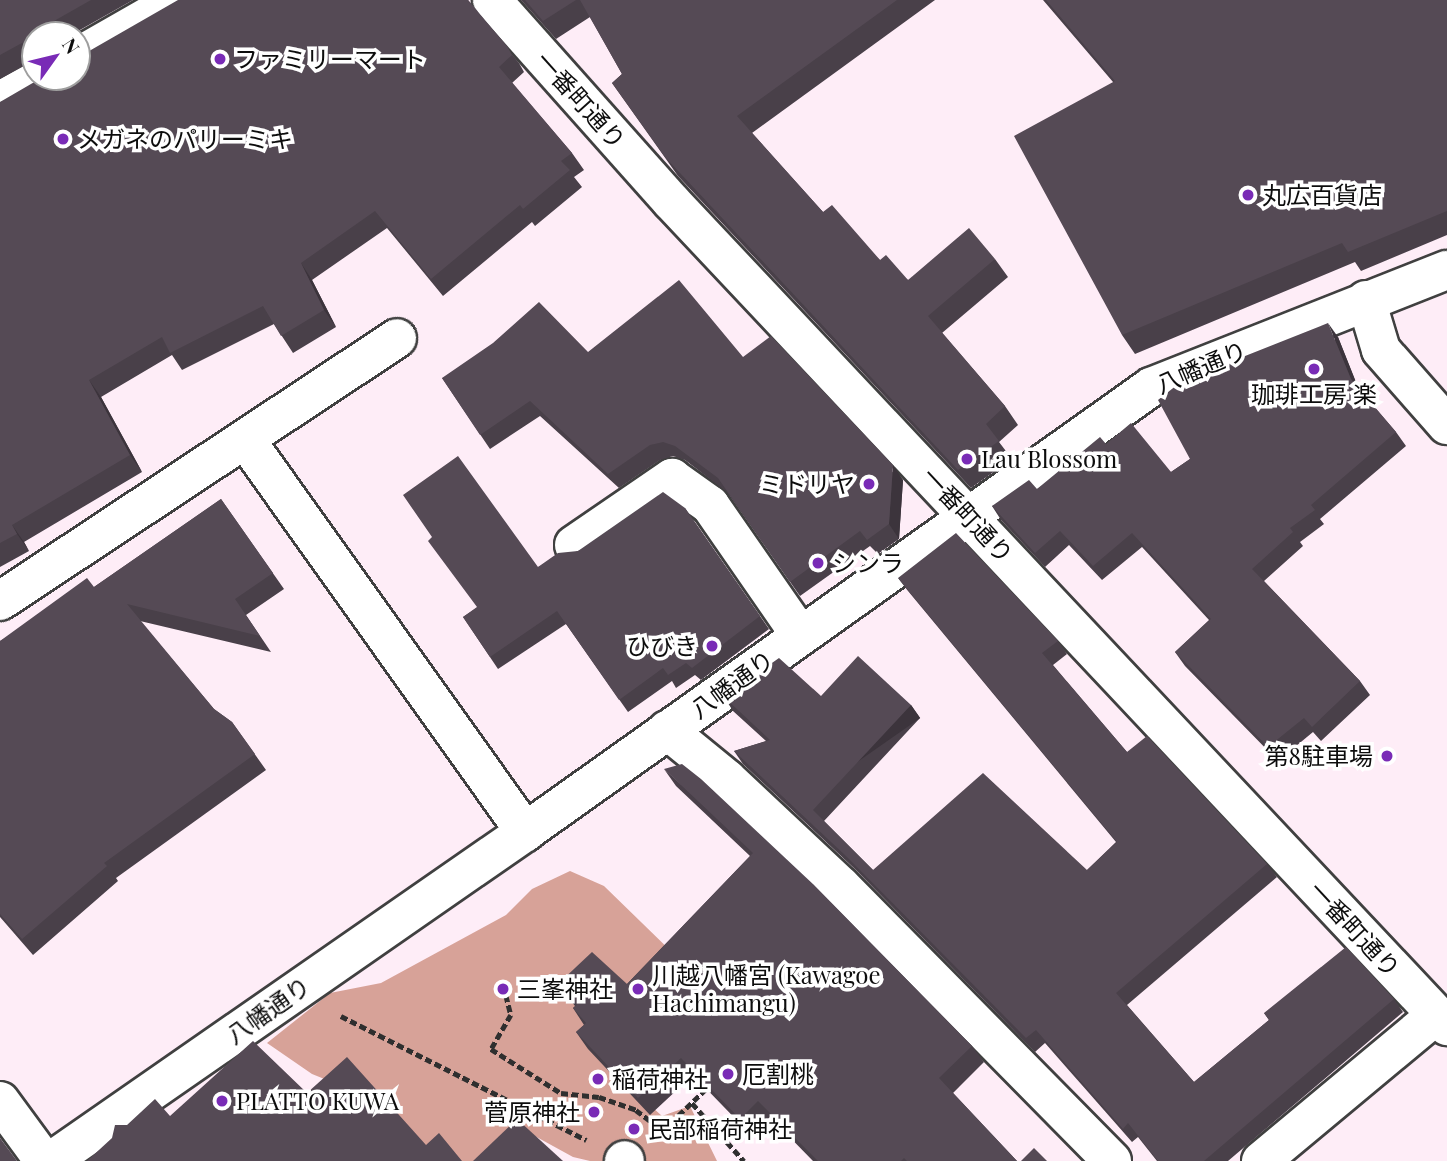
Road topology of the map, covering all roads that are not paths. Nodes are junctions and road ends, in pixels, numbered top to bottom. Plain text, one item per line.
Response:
1 (177, 0) edge
2 (492, 0) edge
3 (91, 49) edge
4 (21, 89) edge
5 (0, 101) edge
6 (1447, 270) edge
7 (1366, 300) junction
8 (397, 338) dead end
9 (1447, 425) edge
10 (245, 439) junction
11 (968, 514) junction
12 (574, 545) dead end
13 (0, 601) edge
14 (800, 635) junction
15 (667, 730) junction
16 (525, 832) junction
17 (1442, 1021) edge
18 (0, 1101) edge
19 (44, 1161) edge
20 (51, 1161) edge
21 (1112, 1161) edge
22 (1261, 1161) edge

1 - 3 street
2 - 11 street, 一番町通り
4 - 5 street
6 - 7 street, 八幡通り
7 - 9 street
7 - 11 street, 八幡通り
8 - 10 street
10 - 13 street
10 - 16 street
11 - 14 street, 八幡通り
11 - 17 street, 一番町通り
12 - 14 street
14 - 15 street, 八幡通り
15 - 16 street, 八幡通り
15 - 21 street
16 - 20 street, 八幡通り
17 - 22 street
18 - 19 street

